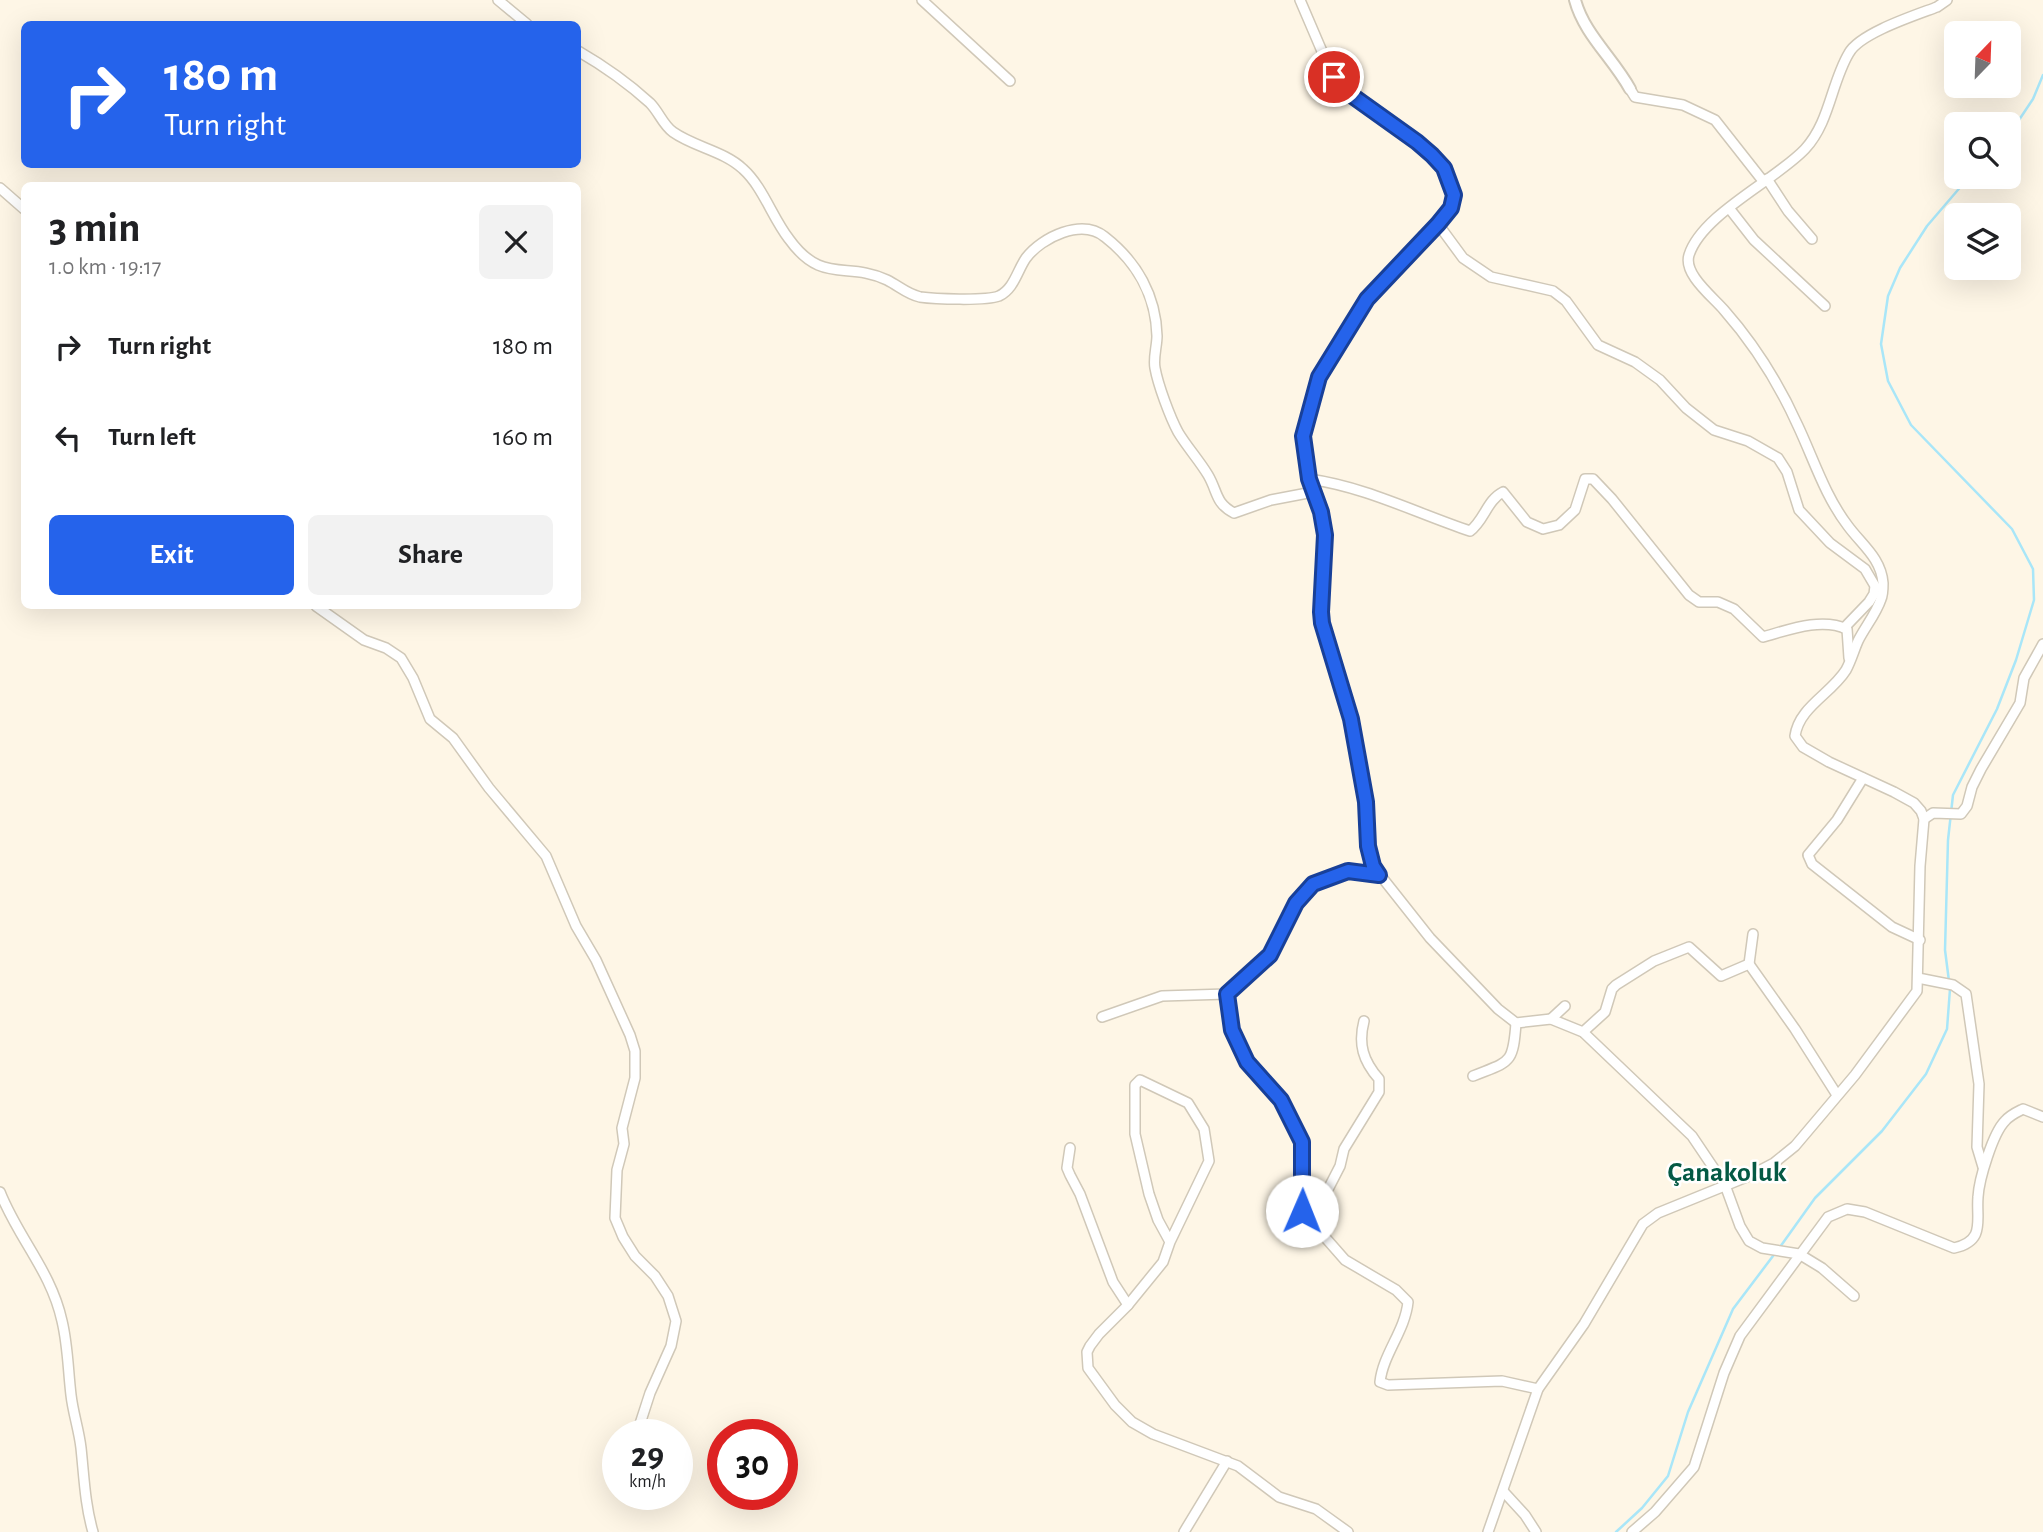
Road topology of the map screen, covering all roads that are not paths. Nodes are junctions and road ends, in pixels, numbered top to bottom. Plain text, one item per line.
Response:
1 (498, 0) edge
2 (922, 0) edge
3 (1300, 0) edge
4 (1575, 0) edge
5 (1947, 0) edge
6 (523, 21) edge
7 (581, 53) edge
8 (1010, 81) dead end
9 (1630, 89) joint
10 (1765, 180) junction
11 (0, 188) edge
12 (21, 206) edge
13 (1729, 208) junction
14 (1438, 224) junction
15 (1812, 239) dead end
16 (1825, 306) dead end
17 (1309, 479) junction
18 (1313, 492) junction
19 (320, 609) edge
20 (1844, 628) junction
21 (2043, 644) edge
22 (1849, 662) junction
23 (1863, 778) junction
24 (1924, 819) junction
25 (1379, 875) junction
26 (1753, 934) dead end
27 (1920, 940) junction
28 (1749, 964) junction
29 (1918, 978) junction
30 (1227, 994) junction
31 (1566, 1006) dead end
32 (1102, 1017) dead end
33 (1551, 1019) junction
34 (1364, 1021) dead end
35 (1516, 1023) junction
36 (1583, 1032) junction
37 (1473, 1076) dead end
38 (1837, 1095) junction
39 (2043, 1117) edge
40 (1069, 1148) dead end
41 (1983, 1167) junction
42 (1726, 1185) junction
43 (0, 1192) edge
44 (1309, 1219) junction
45 (1170, 1242) junction
46 (1799, 1254) junction
47 (1854, 1296) dead end
48 (1128, 1305) junction
49 (1538, 1389) junction
50 (644, 1419) edge
51 (1227, 1461) junction
52 (1503, 1491) junction
53 (93, 1532) edge
54 (1184, 1532) edge
55 (1348, 1532) edge
56 (1488, 1532) edge
57 (1536, 1532) edge
58 (1632, 1532) edge

1 - 6 street
2 - 8 street
3 - 14 street
4 - 9 street
5 - 10 street
7 - 18 street
9 - 10 street
10 - 13 street
10 - 15 street
11 - 12 street
13 - 16 street
13 - 22 street
14 - 17 street
14 - 20 street
17 - 18 street
17 - 20 street
18 - 25 street
19 - 50 street
20 - 22 street
21 - 24 street
22 - 23 street
23 - 24 street
23 - 27 street
24 - 27 street
25 - 30 street
25 - 35 street
26 - 28 street
27 - 29 street
28 - 36 street
28 - 38 street
29 - 38 street
29 - 41 street
30 - 32 street
30 - 44 street
31 - 33 street
33 - 35 street
33 - 36 street
34 - 44 street
35 - 37 street
36 - 42 street
38 - 42 street
39 - 41 street
40 - 48 street
41 - 46 street
42 - 46 street
42 - 49 street
43 - 53 street
44 - 49 street
45 - 45 street
45 - 48 street
46 - 47 street
46 - 58 street
48 - 51 street
49 - 52 street
51 - 54 street
51 - 55 street
52 - 56 street
52 - 57 street

